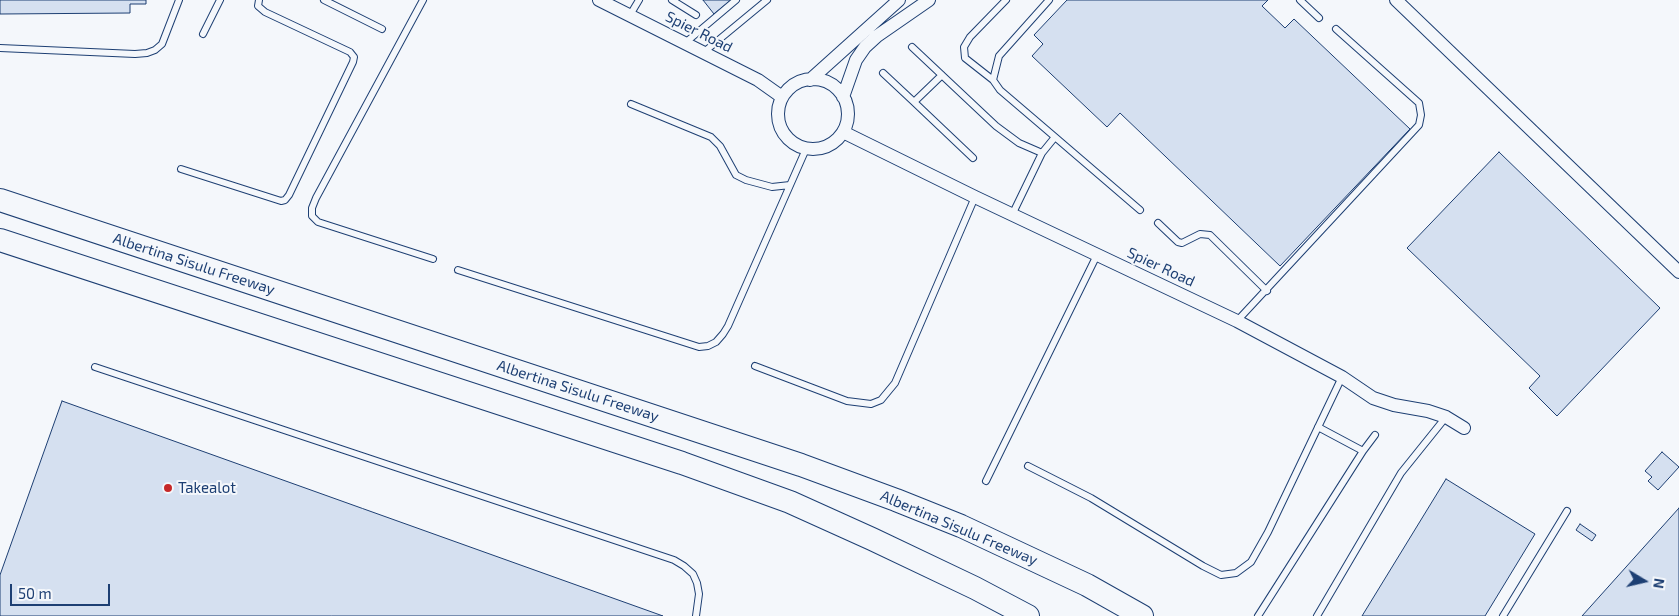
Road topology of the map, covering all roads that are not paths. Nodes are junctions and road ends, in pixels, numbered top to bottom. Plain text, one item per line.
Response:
1 (179, 0) edge
2 (220, 0) edge
3 (259, 0) edge
4 (324, 0) edge
5 (423, 0) edge
6 (598, 0) edge
7 (639, 0) edge
8 (672, 0) edge
9 (736, 0) edge
10 (767, 0) edge
11 (899, 0) edge
12 (929, 0) edge
13 (1006, 0) edge
14 (1049, 0) edge
15 (1300, 0) edge
16 (1396, 0) edge
17 (630, 15) junction
18 (696, 15) dead end
19 (1319, 18) dead end
20 (382, 29) dead end
21 (1336, 29) dead end
22 (203, 34) dead end
23 (685, 43) junction
24 (912, 47) dead end
25 (0, 48) edge
26 (704, 52) junction
27 (883, 73) dead end
28 (942, 75) junction
29 (810, 80) junction
30 (993, 80) junction
31 (843, 97) junction
32 (782, 98) junction
33 (914, 102) junction
34 (631, 104) dead end
35 (843, 132) junction
36 (1055, 137) junction
37 (806, 149) junction
38 (1042, 153) junction
39 (973, 158) dead end
40 (181, 169) dead end
41 (790, 185) junction
42 (974, 197) junction
43 (0, 200) edge
44 (1140, 210) dead end
45 (1012, 215) junction
46 (1158, 223) dead end
47 (0, 240) edge
48 (1097, 255) junction
49 (433, 259) dead end
50 (458, 270) dead end
51 (1679, 272) edge
52 (1267, 291) junction
53 (1237, 322) junction
54 (755, 366) dead end
55 (95, 367) dead end
56 (1342, 377) junction
57 (1446, 417) junction
58 (1318, 427) junction
59 (1464, 428) dead end
60 (1375, 435) dead end
61 (1364, 452) junction
62 (1028, 466) dead end
63 (986, 481) dead end
64 (1567, 511) dead end
65 (696, 616) edge
66 (1028, 616) edge
67 (1142, 616) edge
68 (1258, 616) edge
69 (1317, 616) edge
70 (1503, 616) edge

1 - 25 lane
2 - 22 lane
3 - 40 lane
4 - 20 lane
5 - 49 lane
6 - 17 street, Spier Road
7 - 17 lane
8 - 18 lane
9 - 23 lane
10 - 26 lane
11 - 29 street
12 - 31 street
13 - 30 lane
14 - 30 lane
15 - 19 lane
16 - 51 street
17 - 23 street, Spier Road
21 - 52 lane
23 - 26 street, Spier Road
24 - 28 lane
26 - 32 street, Spier Road
27 - 33 lane
28 - 33 lane
28 - 38 lane
29 - 31 street
29 - 32 street
30 - 36 lane
31 - 35 street
32 - 37 street
33 - 39 lane
34 - 41 lane
35 - 37 street
35 - 42 street, Spier Road
36 - 38 lane
36 - 44 lane
37 - 41 lane
38 - 45 lane
41 - 50 lane
42 - 45 street, Spier Road
42 - 54 lane
43 - 67 highway, Albertina Sisulu Freeway
45 - 48 street, Spier Road
46 - 52 lane
47 - 66 highway
48 - 53 street, Spier Road
48 - 63 lane
52 - 53 lane
53 - 56 street, Spier Road
55 - 65 lane
56 - 57 street, Spier Road
56 - 58 lane
57 - 59 street, Spier Road
57 - 69 lane
58 - 61 lane
58 - 62 lane
60 - 61 lane
61 - 68 lane
64 - 70 lane

